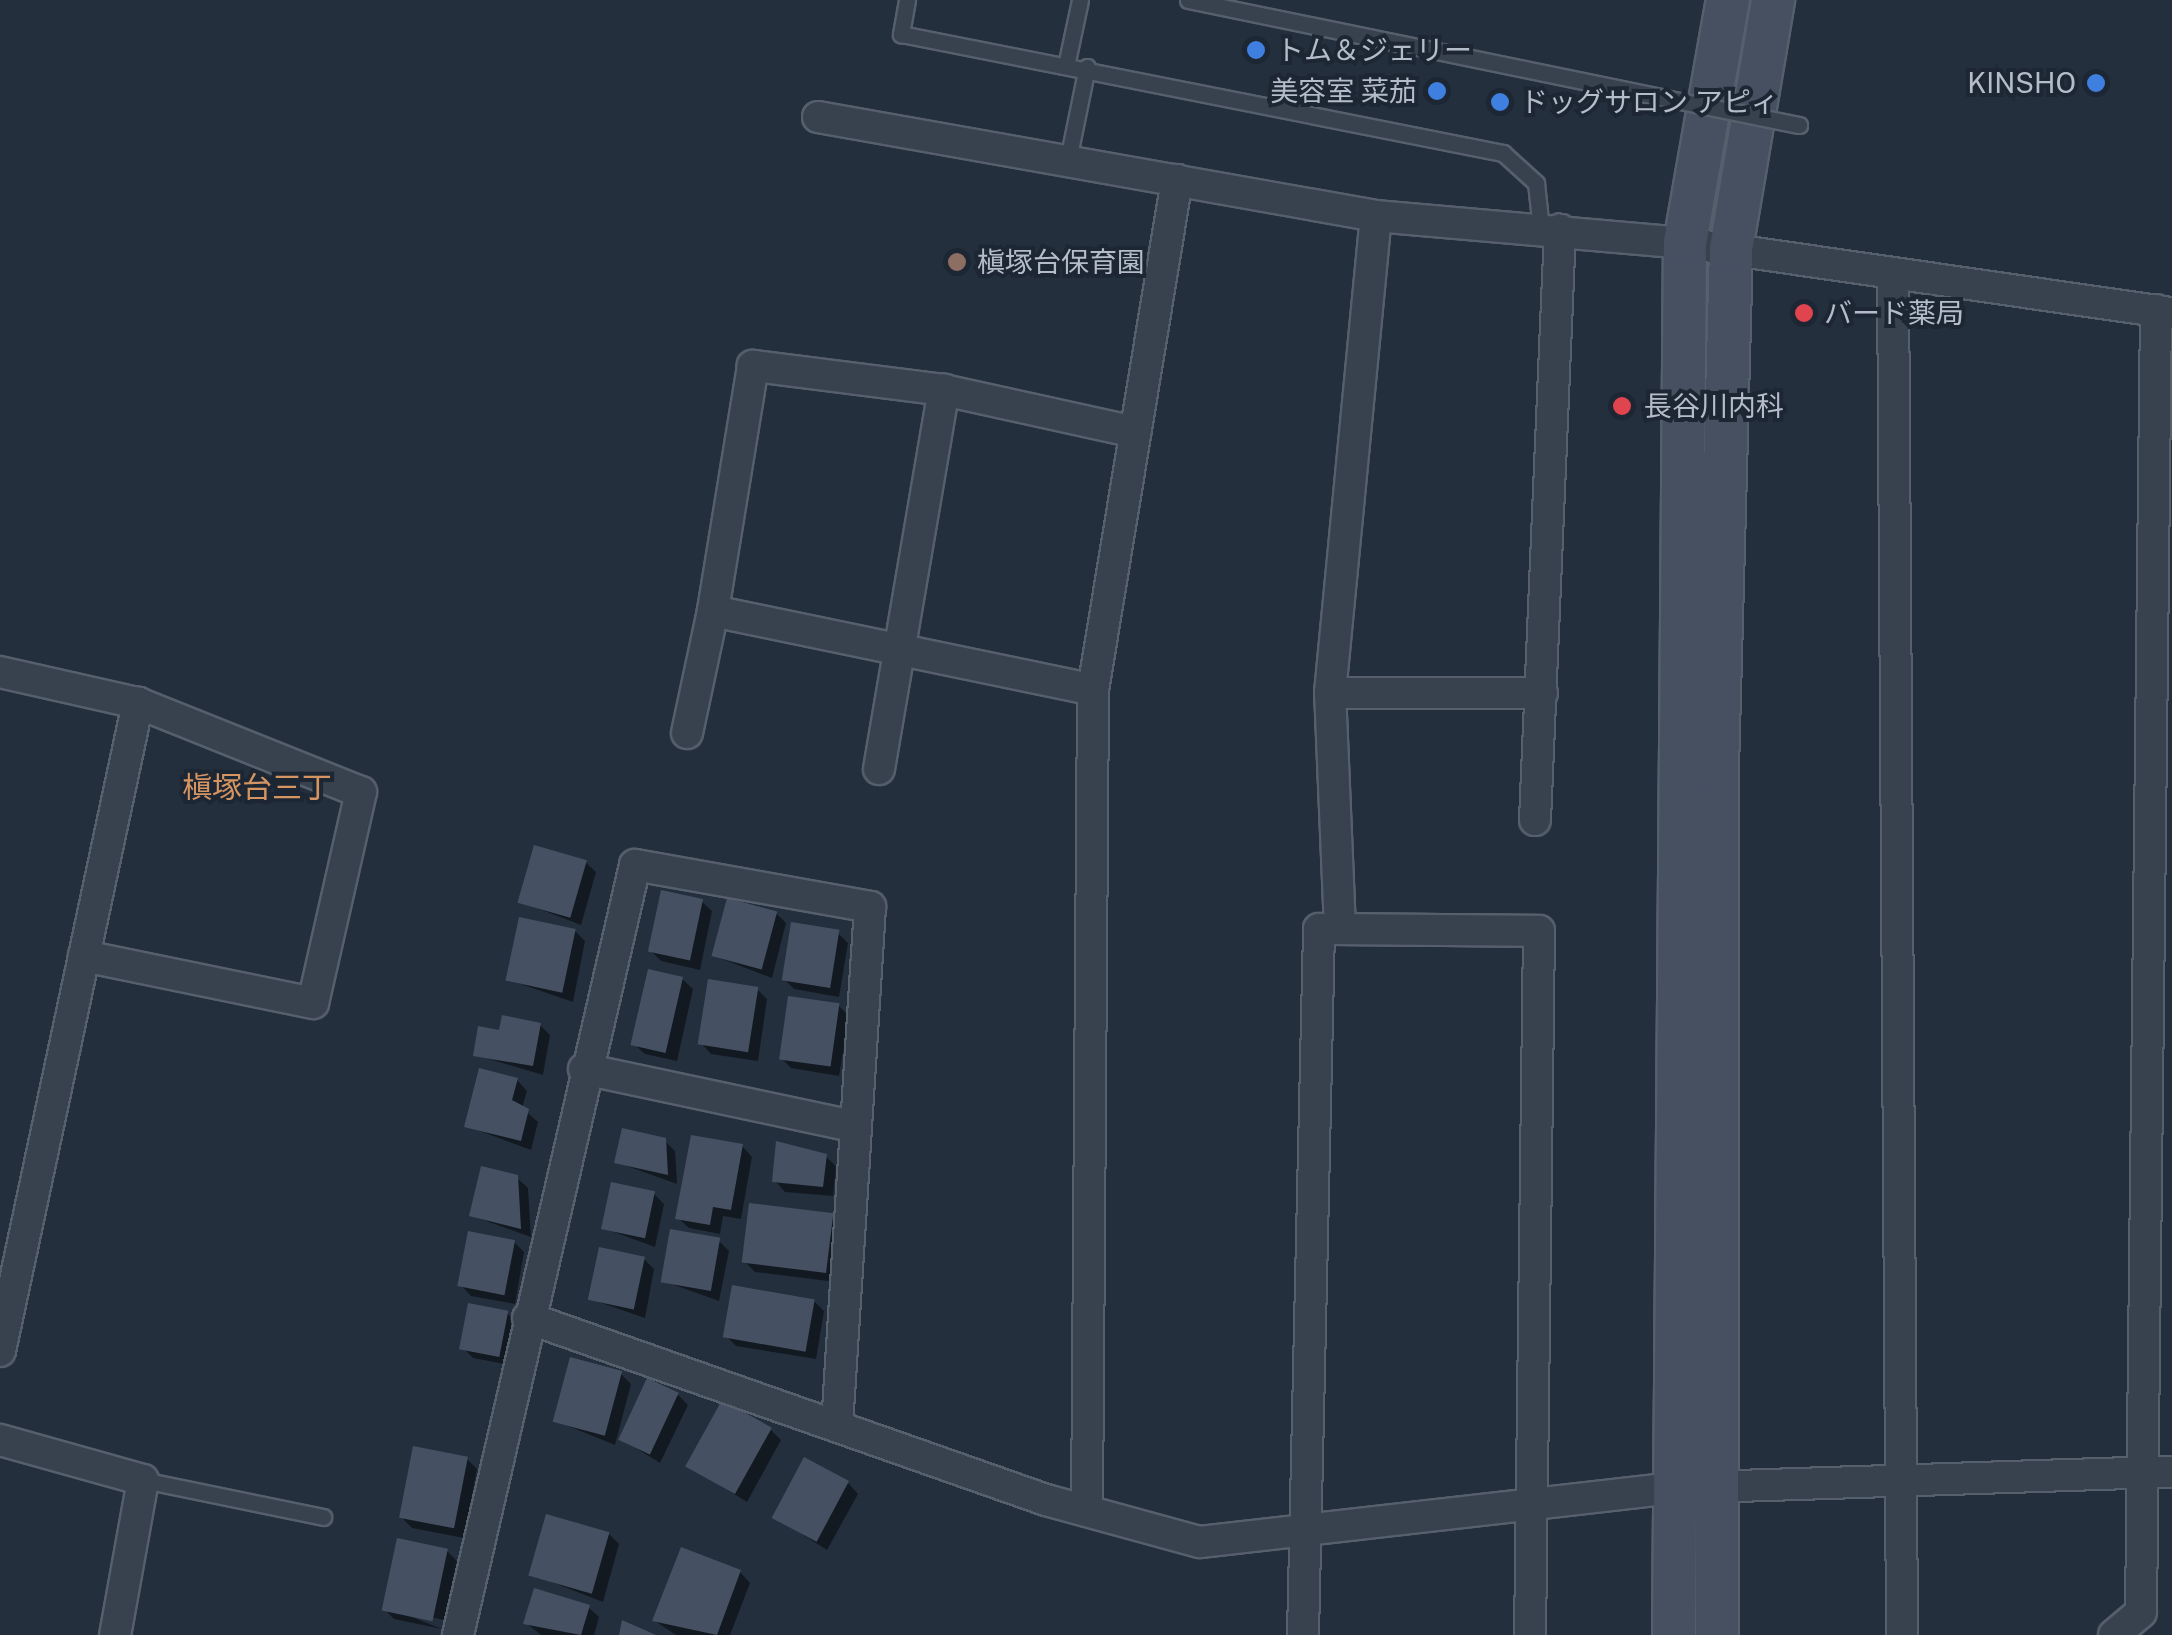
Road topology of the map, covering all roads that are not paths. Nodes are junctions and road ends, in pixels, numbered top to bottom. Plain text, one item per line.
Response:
1 (907, 0) edge
2 (1080, 0) edge
3 (1188, 0) edge
4 (1728, 0) edge
5 (1773, 0) edge
6 (1066, 66) junction
7 (1087, 67) junction
8 (818, 117) dead end
9 (1799, 126) dead end
10 (1068, 160) junction
11 (1178, 180) junction
12 (1376, 216) junction
13 (1551, 230) junction
14 (1685, 243) junction
15 (1731, 249) junction
16 (1893, 276) junction
17 (2164, 311) edge
18 (944, 390) junction
19 (1135, 432) junction
20 (712, 611) junction
21 (900, 650) junction
22 (0, 672) edge
23 (1094, 690) junction
24 (1330, 693) junction
25 (1542, 694) junction
26 (138, 703) junction
27 (687, 733) dead end
28 (880, 769) dead end
29 (1535, 820) dead end
30 (1340, 929) junction
31 (84, 956) junction
32 (584, 1069) junction
33 (853, 1126) junction
34 (528, 1318) junction
35 (0, 1351) edge
36 (837, 1426) junction
37 (0, 1440) edge
38 (2158, 1472) edge
39 (1899, 1476) junction
40 (144, 1480) junction
41 (1697, 1487) junction
42 (1532, 1502) junction
43 (1087, 1511) junction
44 (323, 1517) dead end
45 (1301, 1525) junction
46 (115, 1635) edge
47 (458, 1635) edge
48 (1303, 1635) edge
49 (1530, 1635) edge
50 (1674, 1635) edge
51 (1717, 1635) edge
52 (1902, 1635) edge
53 (2114, 1635) edge

1 - 6 lane
2 - 6 lane
3 - 9 lane, bridge
4 - 14 street
5 - 15 street
6 - 7 lane
7 - 10 lane
7 - 13 lane
8 - 10 street
10 - 11 street
11 - 12 street
11 - 19 street
12 - 13 street
12 - 24 street
13 - 14 street
13 - 25 street
14 - 15 street
14 - 41 street
15 - 16 street
15 - 41 street
16 - 17 street
16 - 39 street
17 - 38 street
18 - 19 street
18 - 20 street
18 - 21 street
19 - 23 street
20 - 21 street
20 - 27 street
21 - 23 street
21 - 28 street
22 - 26 street
23 - 43 street
24 - 25 street
24 - 30 street
25 - 29 street
26 - 31 street
26 - 31 street
30 - 42 street
30 - 45 street
31 - 35 street
32 - 33 street
32 - 33 street
32 - 34 street
33 - 36 street
34 - 36 street
34 - 47 street
36 - 43 street
37 - 40 street
38 - 39 street
38 - 53 street
39 - 41 street
39 - 52 street
40 - 44 lane
40 - 46 street
41 - 42 street
41 - 50 street
41 - 51 street
42 - 45 street
42 - 49 street
43 - 45 street
45 - 48 street

